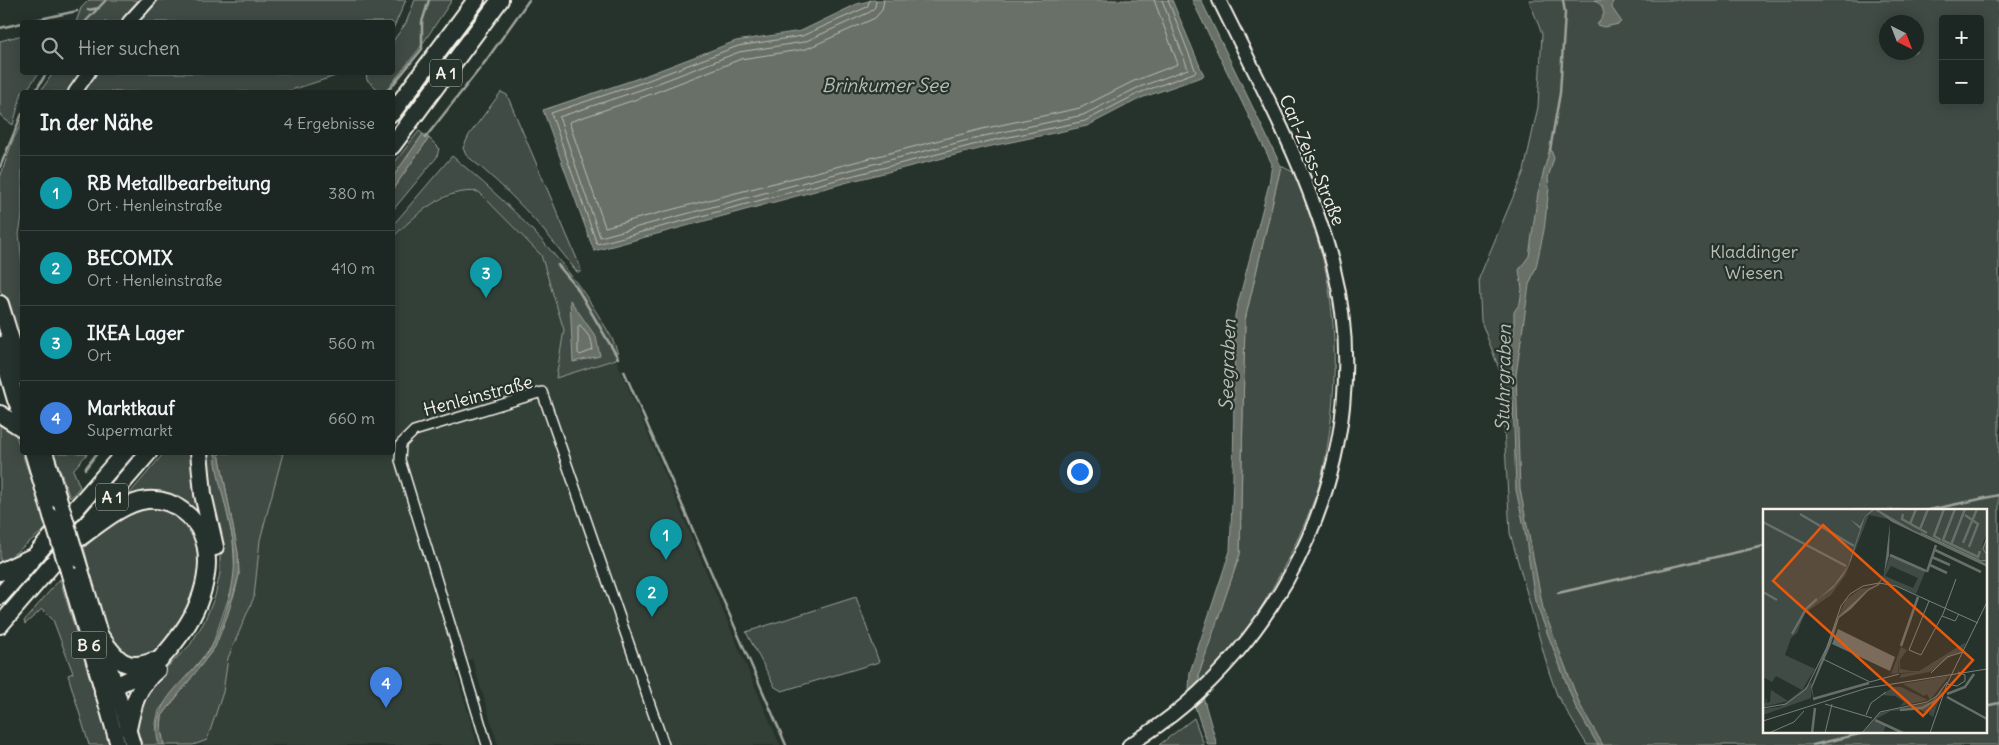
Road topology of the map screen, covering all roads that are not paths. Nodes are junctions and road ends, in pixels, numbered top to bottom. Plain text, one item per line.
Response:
1 (149, 0) edge
2 (476, 0) edge
3 (500, 0) edge
4 (1219, 0) edge
5 (131, 20) edge
6 (87, 75) edge
7 (76, 90) edge
8 (395, 109) edge
9 (395, 142) edge
10 (0, 304) edge
11 (1, 353) edge
12 (20, 369) edge
13 (15, 395) edge
14 (0, 404) edge
15 (0, 414) edge
16 (20, 414) edge
17 (20, 427) edge
18 (33, 455) edge
19 (46, 455) edge
20 (122, 455) edge
21 (146, 455) edge
22 (199, 455) edge
23 (75, 540) junction
24 (39, 553) junction
25 (0, 572) edge
26 (0, 596) edge
27 (0, 625) edge
28 (100, 636) junction
29 (165, 653) junction
30 (146, 680) junction
31 (111, 690) junction
32 (128, 729) junction
33 (118, 745) edge
34 (133, 745) edge
35 (487, 745) edge
36 (664, 745) edge
37 (1129, 745) edge

1 - 5 main road
2 - 8 highway, A 1
3 - 9 highway, A 1
4 - 37 main road, Carl-Zeiss-Straße
6 - 7 main road
10 - 12 highway
11 - 13 highway
13 - 14 highway
13 - 16 main road
15 - 17 highway
18 - 31 main road, B 6, bridge
19 - 28 main road, B 6, bridge
20 - 24 highway, A 1
21 - 23 highway, A 1
22 - 30 highway
23 - 27 highway, A 1
23 - 29 highway
24 - 25 highway
24 - 26 highway, A 1
28 - 29 highway
28 - 31 main road, B 6
29 - 31 highway
30 - 31 highway
30 - 32 highway
31 - 32 main road, B 6
31 - 33 main road, B 6
32 - 34 main road, B 6
35 - 36 street, Henleinstraße

